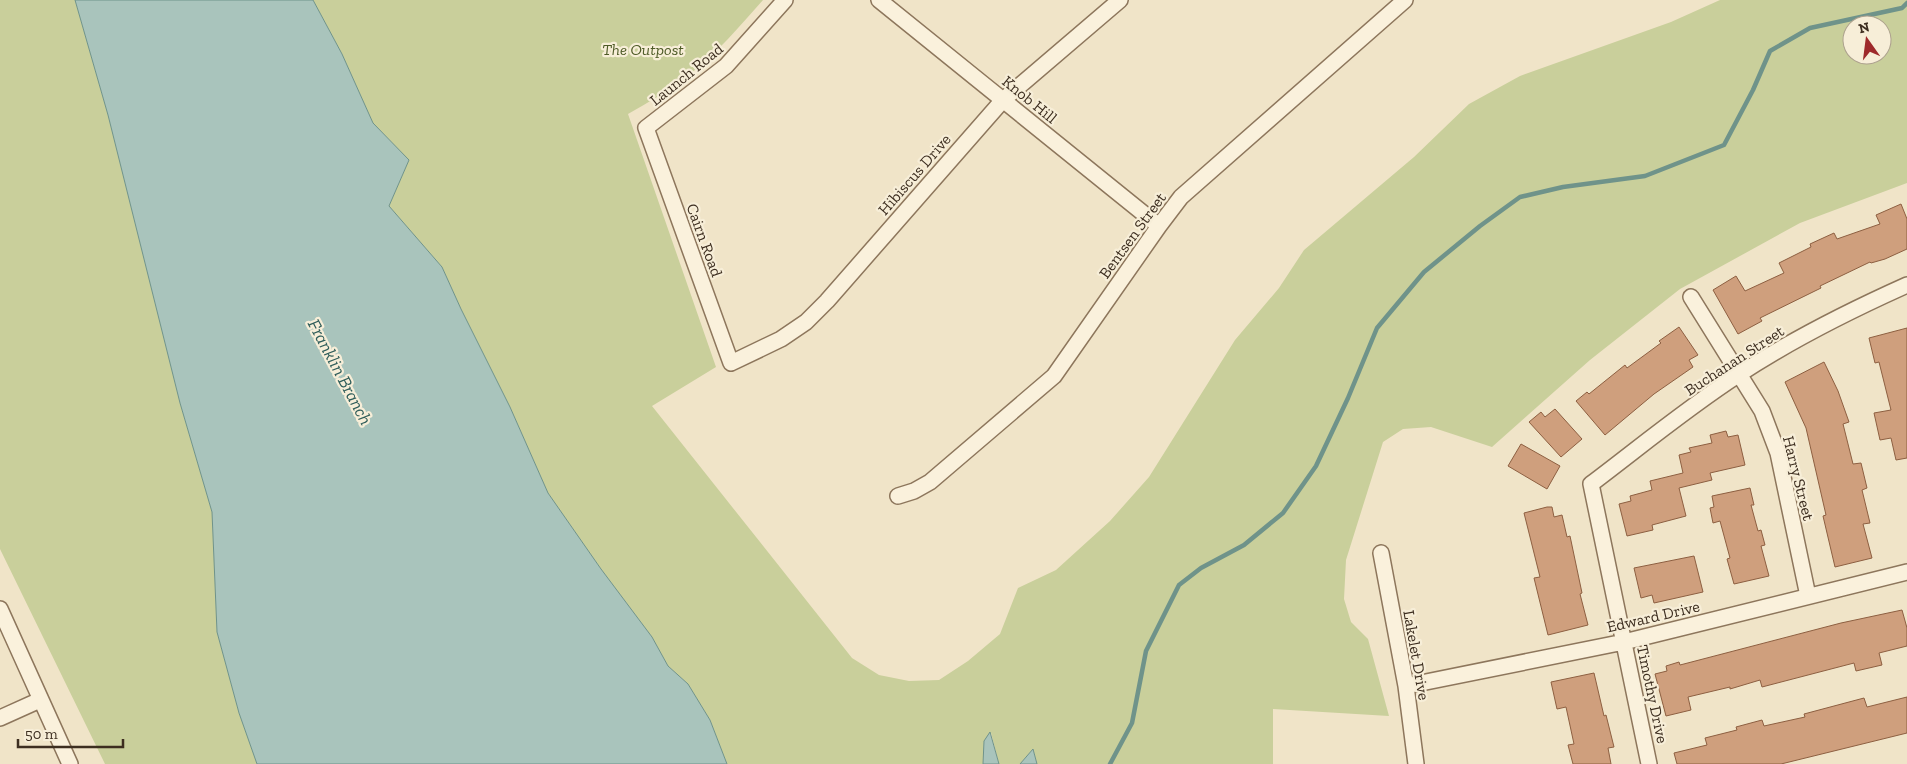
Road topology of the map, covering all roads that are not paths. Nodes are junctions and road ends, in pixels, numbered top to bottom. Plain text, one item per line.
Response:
1 (785, 0) edge
2 (879, 0) edge
3 (1120, 0) edge
4 (1405, 0) edge
5 (1003, 100) junction
6 (646, 128) joint
7 (1159, 226) junction
8 (1907, 285) edge
9 (1691, 298) dead end
10 (731, 363) joint
11 (1740, 374) junction
12 (1591, 484) joint
13 (898, 496) dead end
14 (1381, 553) dead end
15 (1907, 572) edge
16 (1808, 596) junction
17 (0, 609) edge
18 (1624, 642) junction
19 (1406, 686) junction
20 (40, 700) junction
21 (0, 718) edge
22 (70, 764) edge
23 (1416, 764) edge
24 (1649, 764) edge

1 - 6 street, Launch Road
2 - 5 street, Knob Hill
3 - 5 street, Hibiscus Drive
4 - 7 street, Bentsen Street
5 - 7 street, Knob Hill
5 - 10 street, Hibiscus Drive
6 - 10 street, Cairn Road
7 - 13 street, Bentsen Street
8 - 11 street, Buchanan Street
9 - 11 street, Harry Street
11 - 12 street, Buchanan Street
11 - 16 street, Harry Street
12 - 18 street, Timothy Drive
14 - 19 street, Lakelet Drive
15 - 16 street, Edward Drive
16 - 18 street, Edward Drive
17 - 20 street
18 - 19 street, Edward Drive
18 - 24 street, Timothy Drive
19 - 23 street, Lakelet Drive
20 - 21 street
20 - 22 street

